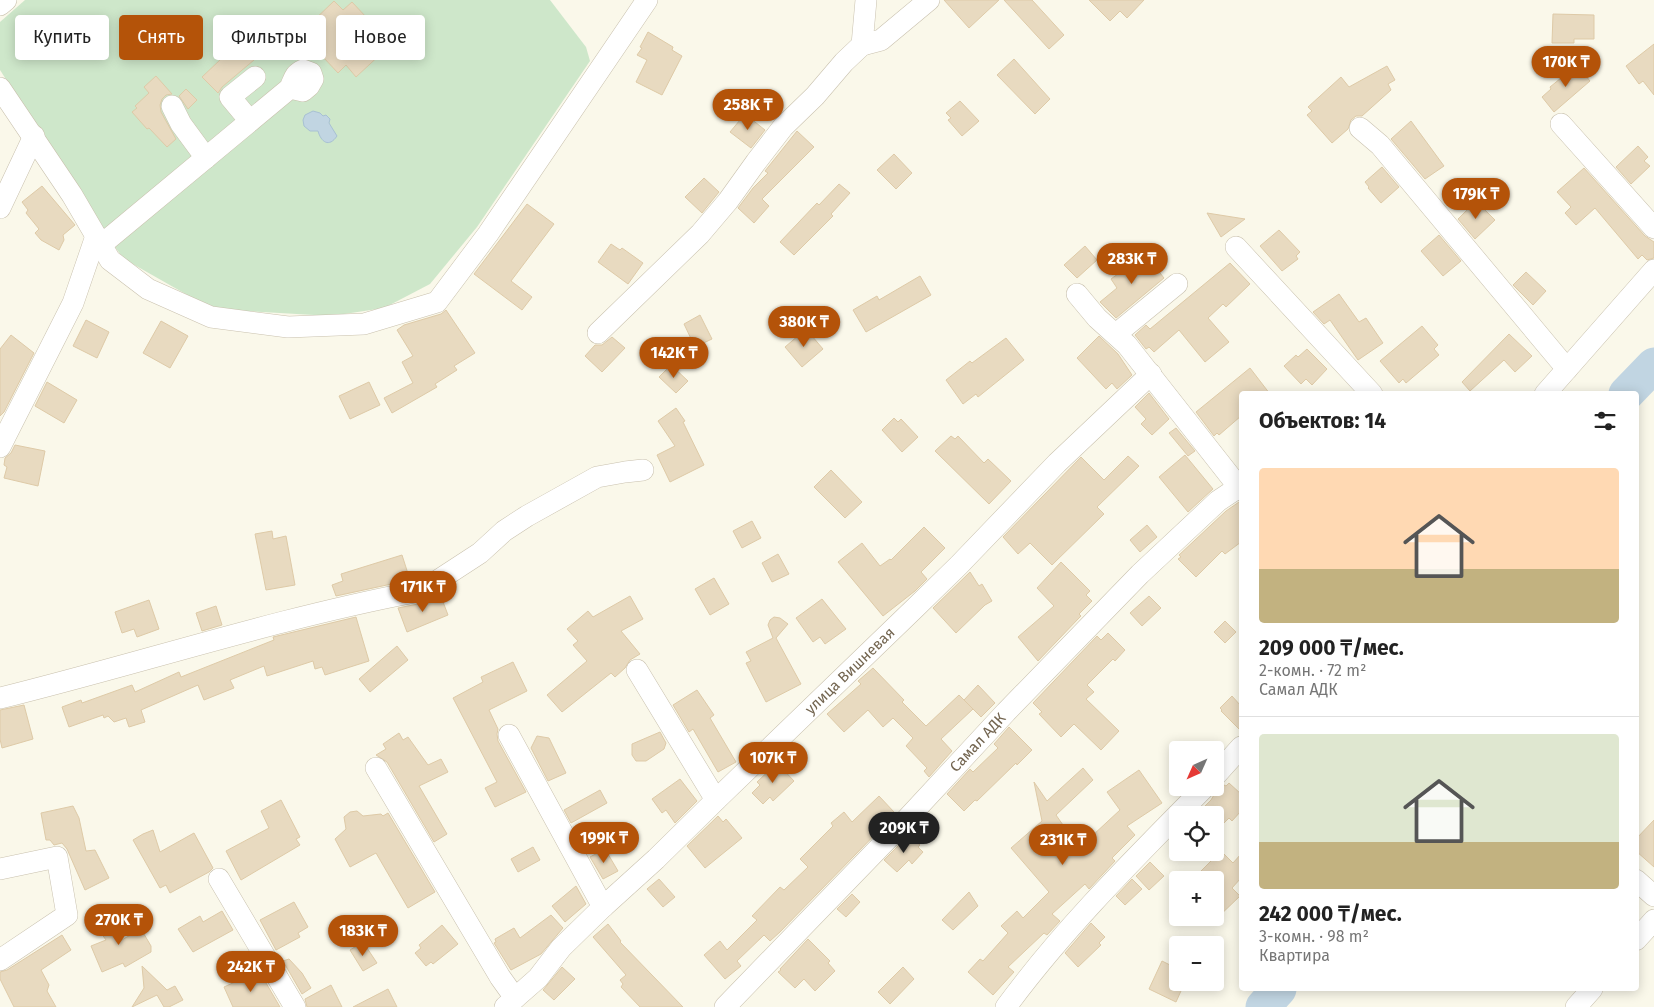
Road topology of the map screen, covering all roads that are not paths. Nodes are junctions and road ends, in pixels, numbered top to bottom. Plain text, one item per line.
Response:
1 (6, 0) edge
2 (647, 0) edge
3 (866, 0) edge
4 (929, 0) edge
5 (0, 5) edge
6 (862, 45) junction
7 (255, 77) dead end
8 (290, 88) dead end
9 (3, 98) edge
10 (172, 106) dead end
11 (250, 121) junction
12 (1561, 124) dead end
13 (1360, 128) dead end
14 (34, 136) junction
15 (206, 158) junction
16 (0, 208) edge
17 (1654, 228) edge
18 (99, 241) junction
19 (1236, 247) dead end
20 (1654, 270) edge
21 (1177, 284) dead end
22 (1077, 294) dead end
23 (598, 333) dead end
24 (1116, 334) junction
25 (1567, 369) junction
26 (1151, 374) junction
27 (1369, 391) edge
28 (1548, 391) edge
29 (0, 447) edge
30 (643, 470) dead end
31 (1239, 487) edge
32 (1239, 489) edge
33 (637, 670) dead end
34 (0, 698) edge
35 (509, 735) dead end
36 (1239, 749) edge
37 (1224, 766) edge
38 (376, 768) dead end
39 (1196, 796) edge
40 (716, 800) junction
41 (0, 869) edge
42 (219, 879) dead end
43 (1639, 883) edge
44 (1654, 896) edge
45 (603, 907) junction
46 (1654, 920) edge
47 (1639, 937) edge
48 (0, 960) edge
49 (1590, 991) edge
50 (510, 1002) edge
51 (295, 1007) edge
52 (725, 1007) edge
53 (1006, 1007) edge
54 (1576, 1007) edge

1 - 5 street
2 - 18 street
3 - 6 street
4 - 6 street
6 - 23 street
7 - 11 street
8 - 11 street
9 - 14 street
10 - 15 street
11 - 15 street
12 - 17 street
13 - 25 street
14 - 16 street
14 - 18 street
15 - 18 street
18 - 29 street
19 - 27 street
20 - 25 street
21 - 24 street
22 - 24 street
24 - 26 street
25 - 28 street
26 - 31 street
26 - 40 street, улица Вишневая
30 - 34 street
32 - 52 street, Самал АДК
33 - 40 street
35 - 45 street
36 - 37 street
38 - 50 street
39 - 53 street
40 - 45 street, улица Вишневая
41 - 48 street
42 - 51 street
43 - 44 street
45 - 50 street, улица Вишневая
46 - 47 street
49 - 54 street

